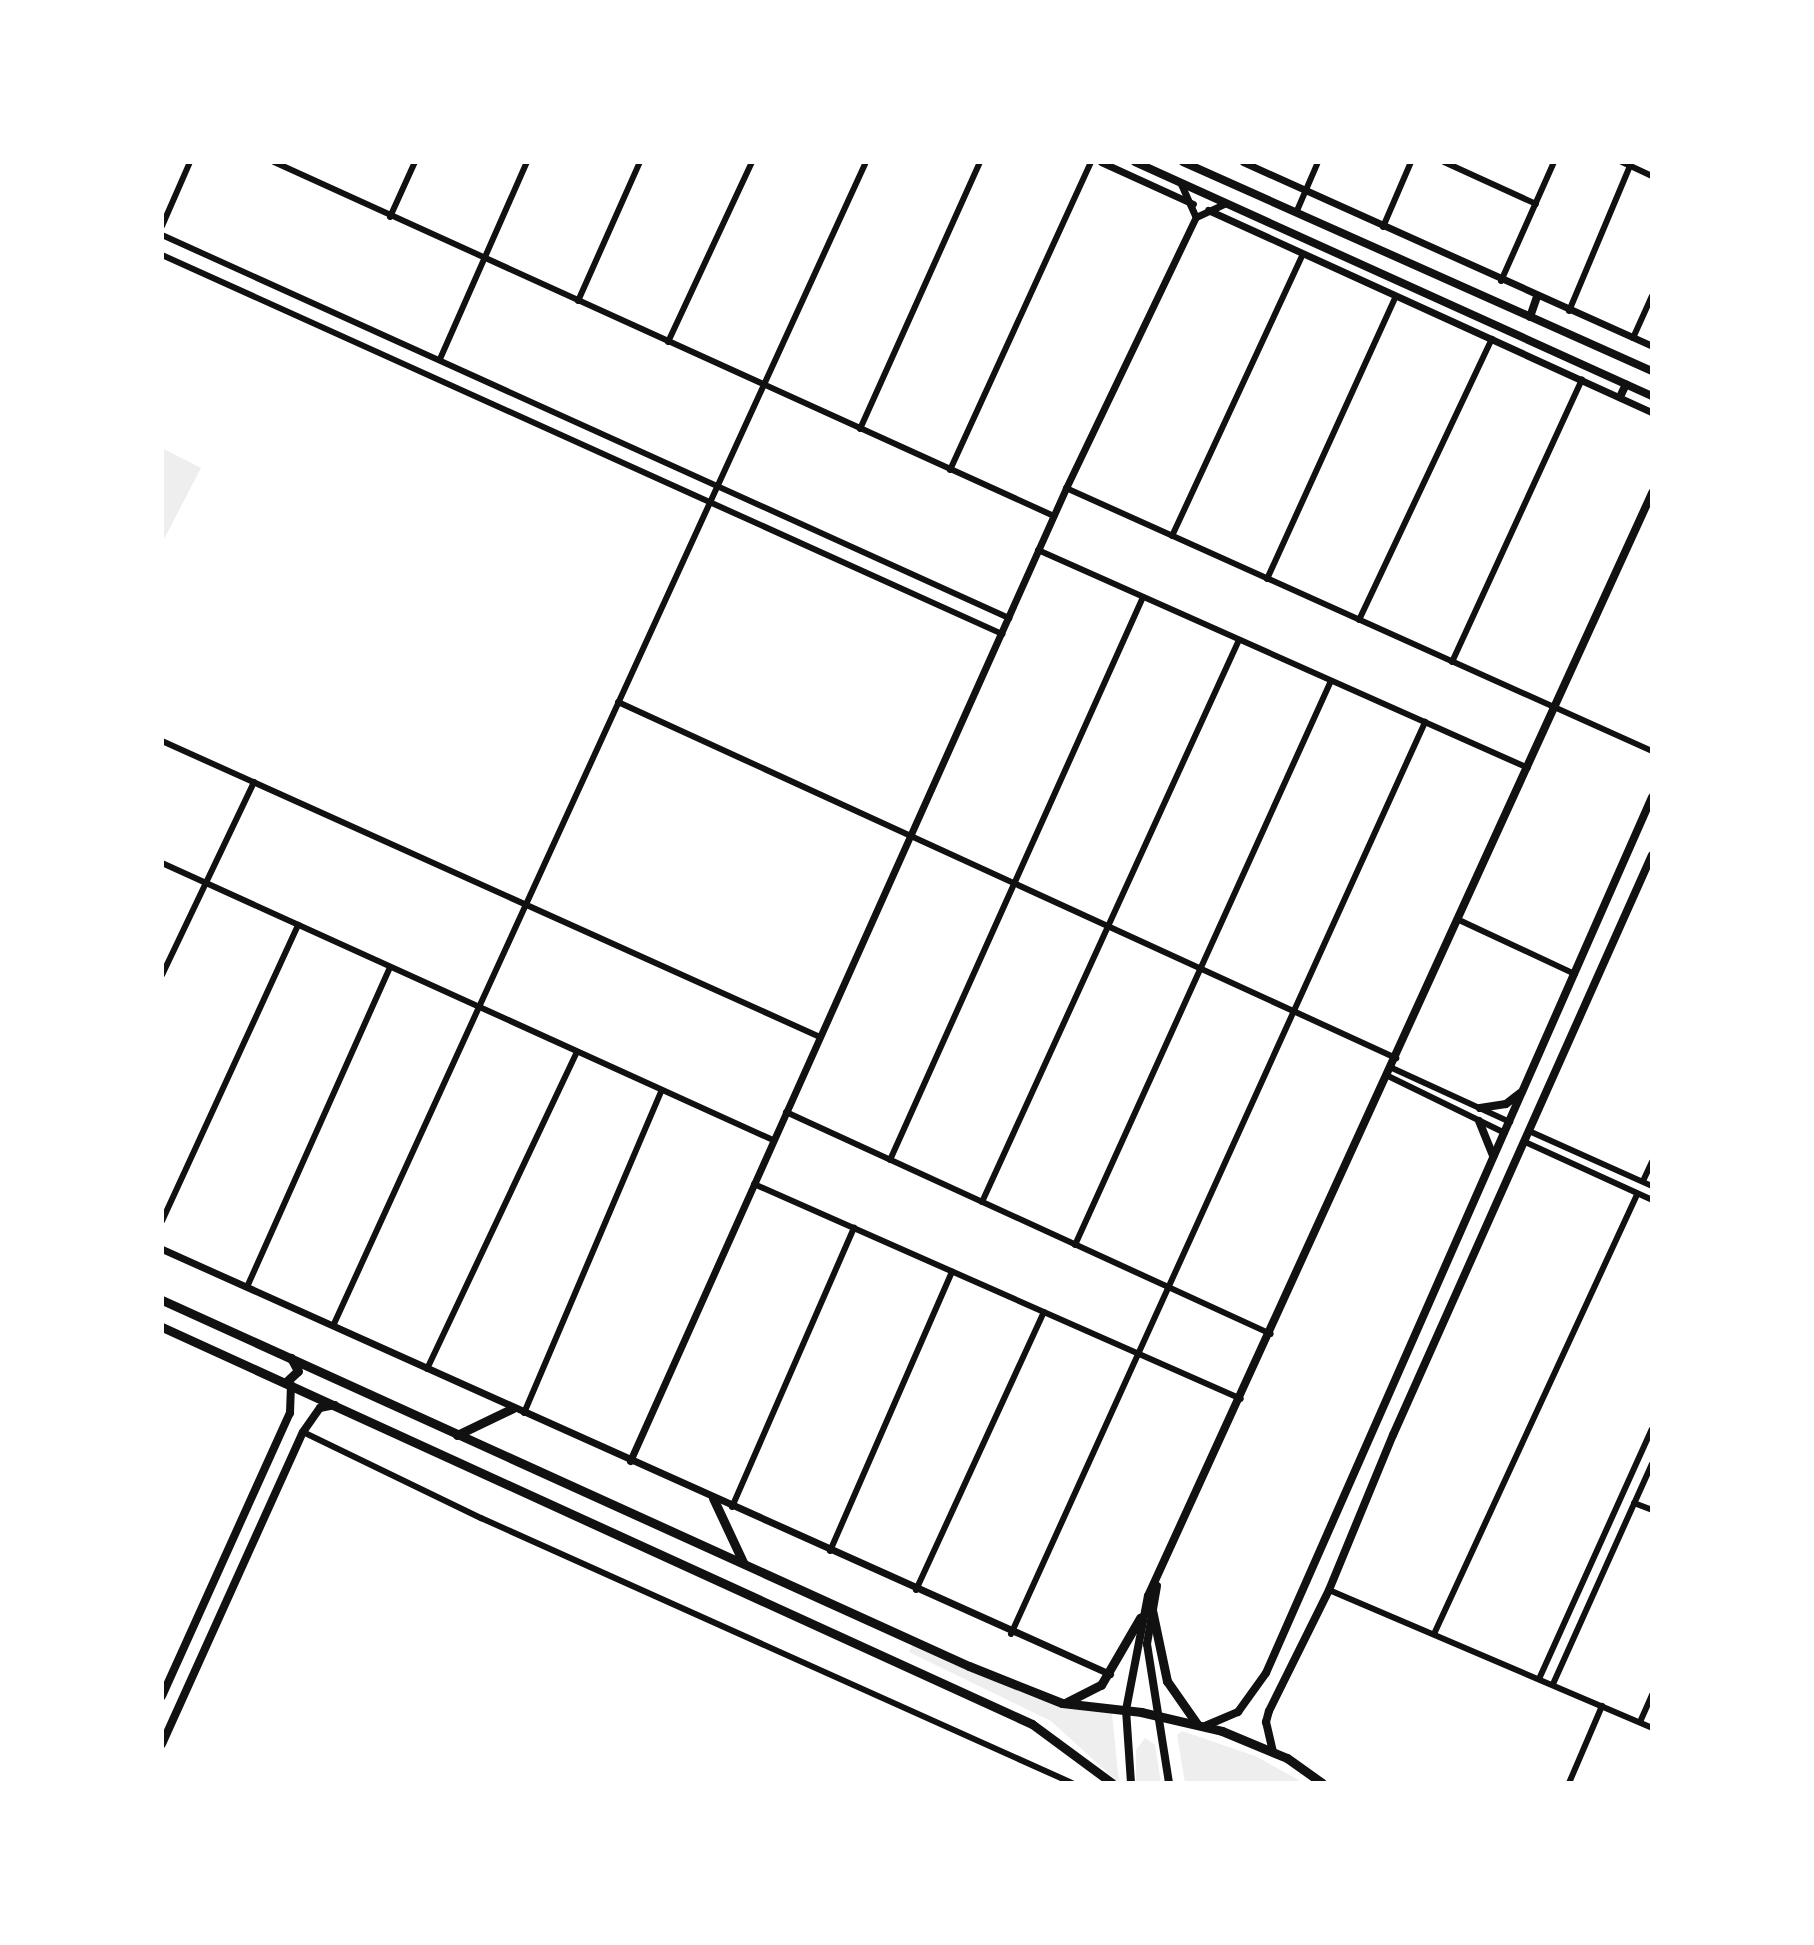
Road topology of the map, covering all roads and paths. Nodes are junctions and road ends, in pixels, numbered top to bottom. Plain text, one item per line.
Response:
1 (190, 162) edge
2 (274, 162) edge
3 (301, 162) edge
4 (415, 162) edge
5 (527, 162) edge
6 (640, 162) edge
7 (752, 162) edge
8 (866, 162) edge
9 (980, 162) edge
10 (1091, 162) edge
11 (1101, 162) edge
12 (1135, 162) edge
13 (1183, 162) edge
14 (1243, 162) edge
15 (1318, 162) edge
16 (1411, 162) edge
17 (1444, 162) edge
18 (1554, 162) edge
19 (1622, 162) edge
20 (1630, 166) junction
21 (296, 172) junction
22 (1652, 176) edge
23 (1180, 182) junction
24 (1305, 191) junction
25 (1226, 203) junction
26 (1193, 204) junction
27 (1536, 204) junction
28 (1208, 210) junction
29 (1296, 213) junction
30 (390, 217) junction
31 (1196, 217) junction
32 (162, 226) edge
33 (1383, 227) junction
34 (162, 235) edge
35 (1368, 246) junction
36 (1303, 254) junction
37 (162, 255) edge
38 (482, 259) junction
39 (1398, 259) junction
40 (1363, 264) junction
41 (1392, 278) junction
42 (1501, 281) junction
43 (1396, 296) junction
44 (1652, 296) edge
45 (1537, 297) junction
46 (578, 301) junction
47 (1569, 311) junction
48 (1530, 317) junction
49 (1633, 338) junction
50 (1492, 339) junction
51 (668, 342) junction
52 (1652, 346) edge
53 (440, 359) junction
54 (1650, 369) edge
55 (1582, 380) junction
56 (761, 384) junction
57 (1626, 384) junction
58 (1652, 396) edge
59 (1620, 397) junction
60 (1652, 412) edge
61 (860, 429) junction
62 (950, 470) junction
63 (719, 486) junction
64 (1066, 488) junction
65 (1652, 493) edge
66 (712, 504) junction
67 (1054, 516) junction
68 (1172, 536) junction
69 (1038, 550) junction
70 (1267, 579) junction
71 (1143, 597) junction
72 (1009, 618) junction
73 (1359, 620) junction
74 (1002, 634) junction
75 (1239, 640) junction
76 (1452, 662) junction
77 (1331, 681) junction
78 (618, 702) junction
79 (1555, 708) junction
80 (1425, 722) junction
81 (162, 741) edge
82 (1652, 751) edge
83 (1528, 768) junction
84 (254, 782) junction
85 (1652, 797) edge
86 (910, 836) junction
87 (1652, 855) edge
88 (162, 863) edge
89 (207, 883) junction
90 (1017, 884) junction
91 (528, 906) junction
92 (1459, 920) junction
93 (298, 925) junction
94 (1106, 925) junction
95 (390, 967) junction
96 (1197, 967) junction
97 (1575, 974) junction
98 (162, 975) edge
99 (481, 1008) junction
100 (1294, 1012) junction
101 (820, 1037) junction
102 (1547, 1038) junction
103 (1566, 1047) junction
104 (577, 1052) junction
105 (1396, 1058) junction
106 (1390, 1072) junction
107 (1525, 1086) junction
108 (662, 1090) junction
109 (1480, 1108) junction
110 (786, 1112) junction
111 (1479, 1121) junction
112 (1510, 1122) junction
113 (1529, 1131) junction
114 (1505, 1133) junction
115 (773, 1140) junction
116 (1525, 1142) junction
117 (890, 1160) junction
118 (1652, 1162) edge
119 (1493, 1163) junction
120 (1643, 1181) junction
121 (754, 1184) junction
122 (1652, 1186) edge
123 (1637, 1194) junction
124 (1652, 1200) edge
125 (982, 1202) junction
126 (162, 1221) edge
127 (854, 1228) junction
128 (1075, 1245) junction
129 (162, 1249) edge
130 (952, 1272) junction
131 (247, 1287) junction
132 (1170, 1288) junction
133 (162, 1300) edge
134 (1044, 1312) junction
135 (333, 1326) junction
136 (162, 1327) edge
137 (1271, 1334) junction
138 (1137, 1355) junction
139 (290, 1358) junction
140 (427, 1369) junction
141 (288, 1383) junction
142 (1241, 1399) junction
143 (337, 1405) junction
144 (513, 1408) junction
145 (524, 1413) junction
146 (286, 1423) junction
147 (1377, 1428) junction
148 (1652, 1429) edge
149 (303, 1432) junction
150 (457, 1435) junction
151 (1393, 1435) junction
152 (630, 1461) junction
153 (1652, 1464) edge
154 (713, 1498) junction
155 (1634, 1503) junction
156 (732, 1507) junction
157 (1652, 1510) edge
158 (230, 1544) junction
159 (830, 1551) junction
160 (249, 1552) junction
161 (743, 1562) junction
162 (1159, 1577) junction
163 (916, 1590) junction
164 (1329, 1590) junction
165 (1152, 1610) junction
166 (1140, 1618) junction
167 (1011, 1634) junction
168 (1434, 1634) junction
169 (1110, 1674) junction
170 (1539, 1679) junction
171 (1553, 1684) junction
172 (1652, 1695) edge
173 (162, 1696) edge
174 (1062, 1703) junction
175 (1602, 1706) junction
176 (1126, 1710) junction
177 (1156, 1715) junction
178 (1640, 1722) junction
179 (1201, 1725) junction
180 (1652, 1728) edge
181 (162, 1744) edge
182 (1273, 1752) junction
183 (1072, 1783) edge
184 (1112, 1783) edge
185 (1131, 1783) edge
186 (1169, 1783) edge
187 (1322, 1783) edge
188 (1569, 1783) edge

1 - 32 street
2 - 21 street
3 - 21 street
4 - 30 street
5 - 38 street
6 - 46 street
7 - 51 street
8 - 56 street
9 - 61 street
10 - 62 street
11 - 26 street
12 - 23 main road
13 - 29 main road
14 - 24 street
15 - 24 street
16 - 33 street
17 - 27 street
18 - 27 street
19 - 20 street
20 - 22 street
20 - 47 street
21 - 30 street
23 - 25 main road
23 - 26 street
24 - 29 street
24 - 33 street
25 - 28 street
25 - 40 main road
26 - 31 street
27 - 42 street
28 - 31 street
28 - 36 street
29 - 35 main road
30 - 38 street
31 - 64 street
33 - 42 street
34 - 53 street
35 - 39 main road
35 - 40 main road
36 - 43 street
36 - 68 street
37 - 66 street
38 - 46 street
38 - 53 street
39 - 41 main road
39 - 48 main road
40 - 41 main road
41 - 57 main road
42 - 45 street
43 - 50 street
43 - 70 street
44 - 49 street
45 - 47 street
45 - 48 main road
46 - 51 street
47 - 49 street
48 - 54 main road
49 - 52 street
50 - 55 street
50 - 73 street
51 - 56 street
53 - 63 street
55 - 59 street
55 - 76 street
56 - 61 street
56 - 63 street
57 - 58 main road
57 - 59 main road
59 - 60 street
61 - 62 street
62 - 67 street
63 - 66 street
63 - 72 street
64 - 67 street
64 - 68 street
65 - 79 main road
66 - 74 street
66 - 78 street
67 - 69 street
68 - 70 street
69 - 71 street
69 - 72 street
70 - 73 street
71 - 75 street
71 - 90 street
72 - 74 street
73 - 76 street
74 - 86 street
75 - 77 street
75 - 94 street
76 - 79 street
77 - 80 street
77 - 96 street
78 - 86 street
78 - 91 street
79 - 82 street
79 - 83 main road
80 - 83 street
80 - 100 street
81 - 84 street
83 - 92 main road
84 - 89 street
84 - 91 street
85 - 97 main road
86 - 90 street
86 - 101 street
87 - 103 main road
88 - 89 street
89 - 93 street
89 - 98 street
90 - 94 street
90 - 117 street
91 - 99 street
91 - 101 street
92 - 97 street
92 - 105 main road
93 - 95 street
93 - 126 street
94 - 96 street
94 - 125 street
95 - 99 street
95 - 131 street
96 - 100 street
96 - 128 street
97 - 102 main road
99 - 104 street
99 - 135 street
100 - 105 street
100 - 132 street
101 - 110 street
102 - 103 main road
102 - 107 main road
103 - 113 main road
104 - 108 street
104 - 140 street
105 - 106 main road
106 - 109 street
106 - 111 street
106 - 137 main road
107 - 109 main road
107 - 112 main road
108 - 115 street
108 - 145 street
109 - 112 street
110 - 115 street
110 - 117 street
111 - 114 street
111 - 119 main road
112 - 114 main road
113 - 116 main road
113 - 120 street
114 - 119 main road
115 - 121 street
116 - 123 street
116 - 151 main road
117 - 125 street
118 - 120 street
119 - 147 main road
120 - 122 street
121 - 127 street
121 - 152 street
123 - 124 street
123 - 168 street
125 - 128 street
127 - 130 street
127 - 156 street
128 - 132 street
129 - 131 street
130 - 134 street
130 - 159 street
131 - 135 street
132 - 137 street
132 - 138 street
133 - 139 highway
134 - 138 street
134 - 163 street
135 - 140 street
136 - 141 highway
137 - 142 main road
138 - 142 street
138 - 167 street
139 - 141 highway
139 - 150 highway
140 - 144 street
141 - 143 highway
141 - 146 main road
142 - 162 main road
143 - 149 main road
143 - 184 highway
144 - 145 street
144 - 150 highway
145 - 152 street
146 - 149 main road
146 - 158 main road
147 - 151 main road
147 - 179 main road
148 - 170 street
149 - 160 main road
149 - 183 street
150 - 161 highway
151 - 164 main road
152 - 154 street
153 - 155 street
154 - 156 street
154 - 161 highway
155 - 157 street
155 - 171 street
156 - 159 street
158 - 160 main road
158 - 173 main road
159 - 163 street
160 - 181 main road
161 - 174 highway
162 - 165 main road
162 - 166 main road
163 - 167 street
164 - 168 street
164 - 182 main road
165 - 177 main road
165 - 179 highway
166 - 169 highway
166 - 176 main road
167 - 169 street
168 - 170 street
169 - 174 highway
170 - 171 street
171 - 175 street
172 - 178 street
174 - 176 highway
175 - 178 street
175 - 188 street
176 - 177 highway
176 - 185 main road
177 - 179 highway
177 - 186 main road
178 - 180 street
179 - 182 highway
182 - 187 highway

